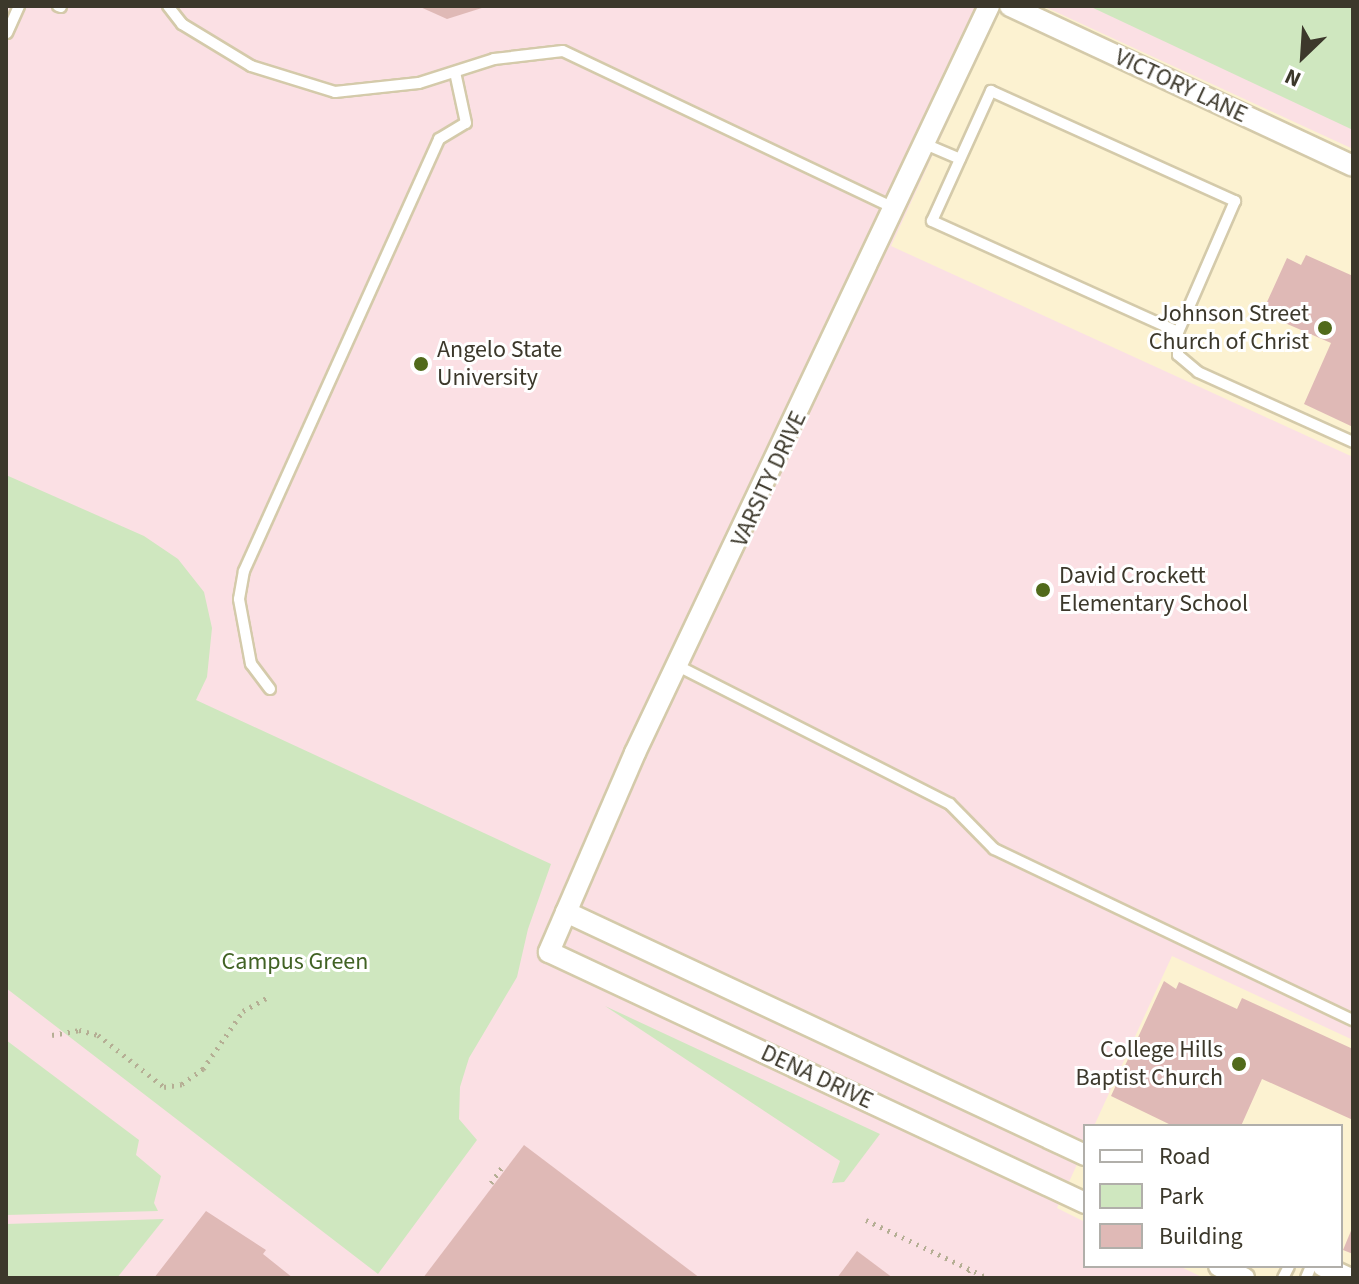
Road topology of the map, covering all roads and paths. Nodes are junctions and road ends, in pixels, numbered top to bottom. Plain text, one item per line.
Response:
1 (19, 6) edge
2 (168, 6) edge
3 (989, 6) edge
4 (1010, 6) edge
5 (7, 33) edge
6 (455, 72) junction
7 (925, 144) junction
8 (960, 159) junction
9 (1353, 166) edge
10 (895, 209) junction
11 (1178, 332) junction
12 (1353, 442) edge
13 (678, 666) junction
14 (270, 689) dead end
15 (566, 912) junction
16 (549, 952) joint
17 (270, 996) dead end
18 (1353, 1020) edge
19 (52, 1035) dead end
20 (1083, 1154) edge
21 (502, 1167) dead end
22 (491, 1183) dead end
23 (1083, 1202) edge
24 (866, 1220) dead end
25 (1223, 1268) edge
26 (1327, 1268) edge
27 (970, 1269) junction
28 (963, 1278) edge
29 (988, 1278) edge
30 (1244, 1278) edge
31 (1349, 1278) edge

1 - 5 lane
2 - 6 lane
3 - 7 street, VARSITY DRIVE
4 - 9 street, VICTORY LANE
6 - 10 lane
6 - 14 lane
7 - 8 lane
7 - 10 street, VARSITY DRIVE
8 - 11 lane
8 - 11 lane
10 - 13 street, VARSITY DRIVE
11 - 12 lane
13 - 15 street, VARSITY DRIVE
13 - 18 lane
15 - 16 street, VARSITY DRIVE
15 - 20 street, DENA DRIVE
16 - 23 street, DENA DRIVE
17 - 19 path
21 - 22 path
24 - 27 path
25 - 30 street
26 - 31 street
27 - 28 path
27 - 29 path

